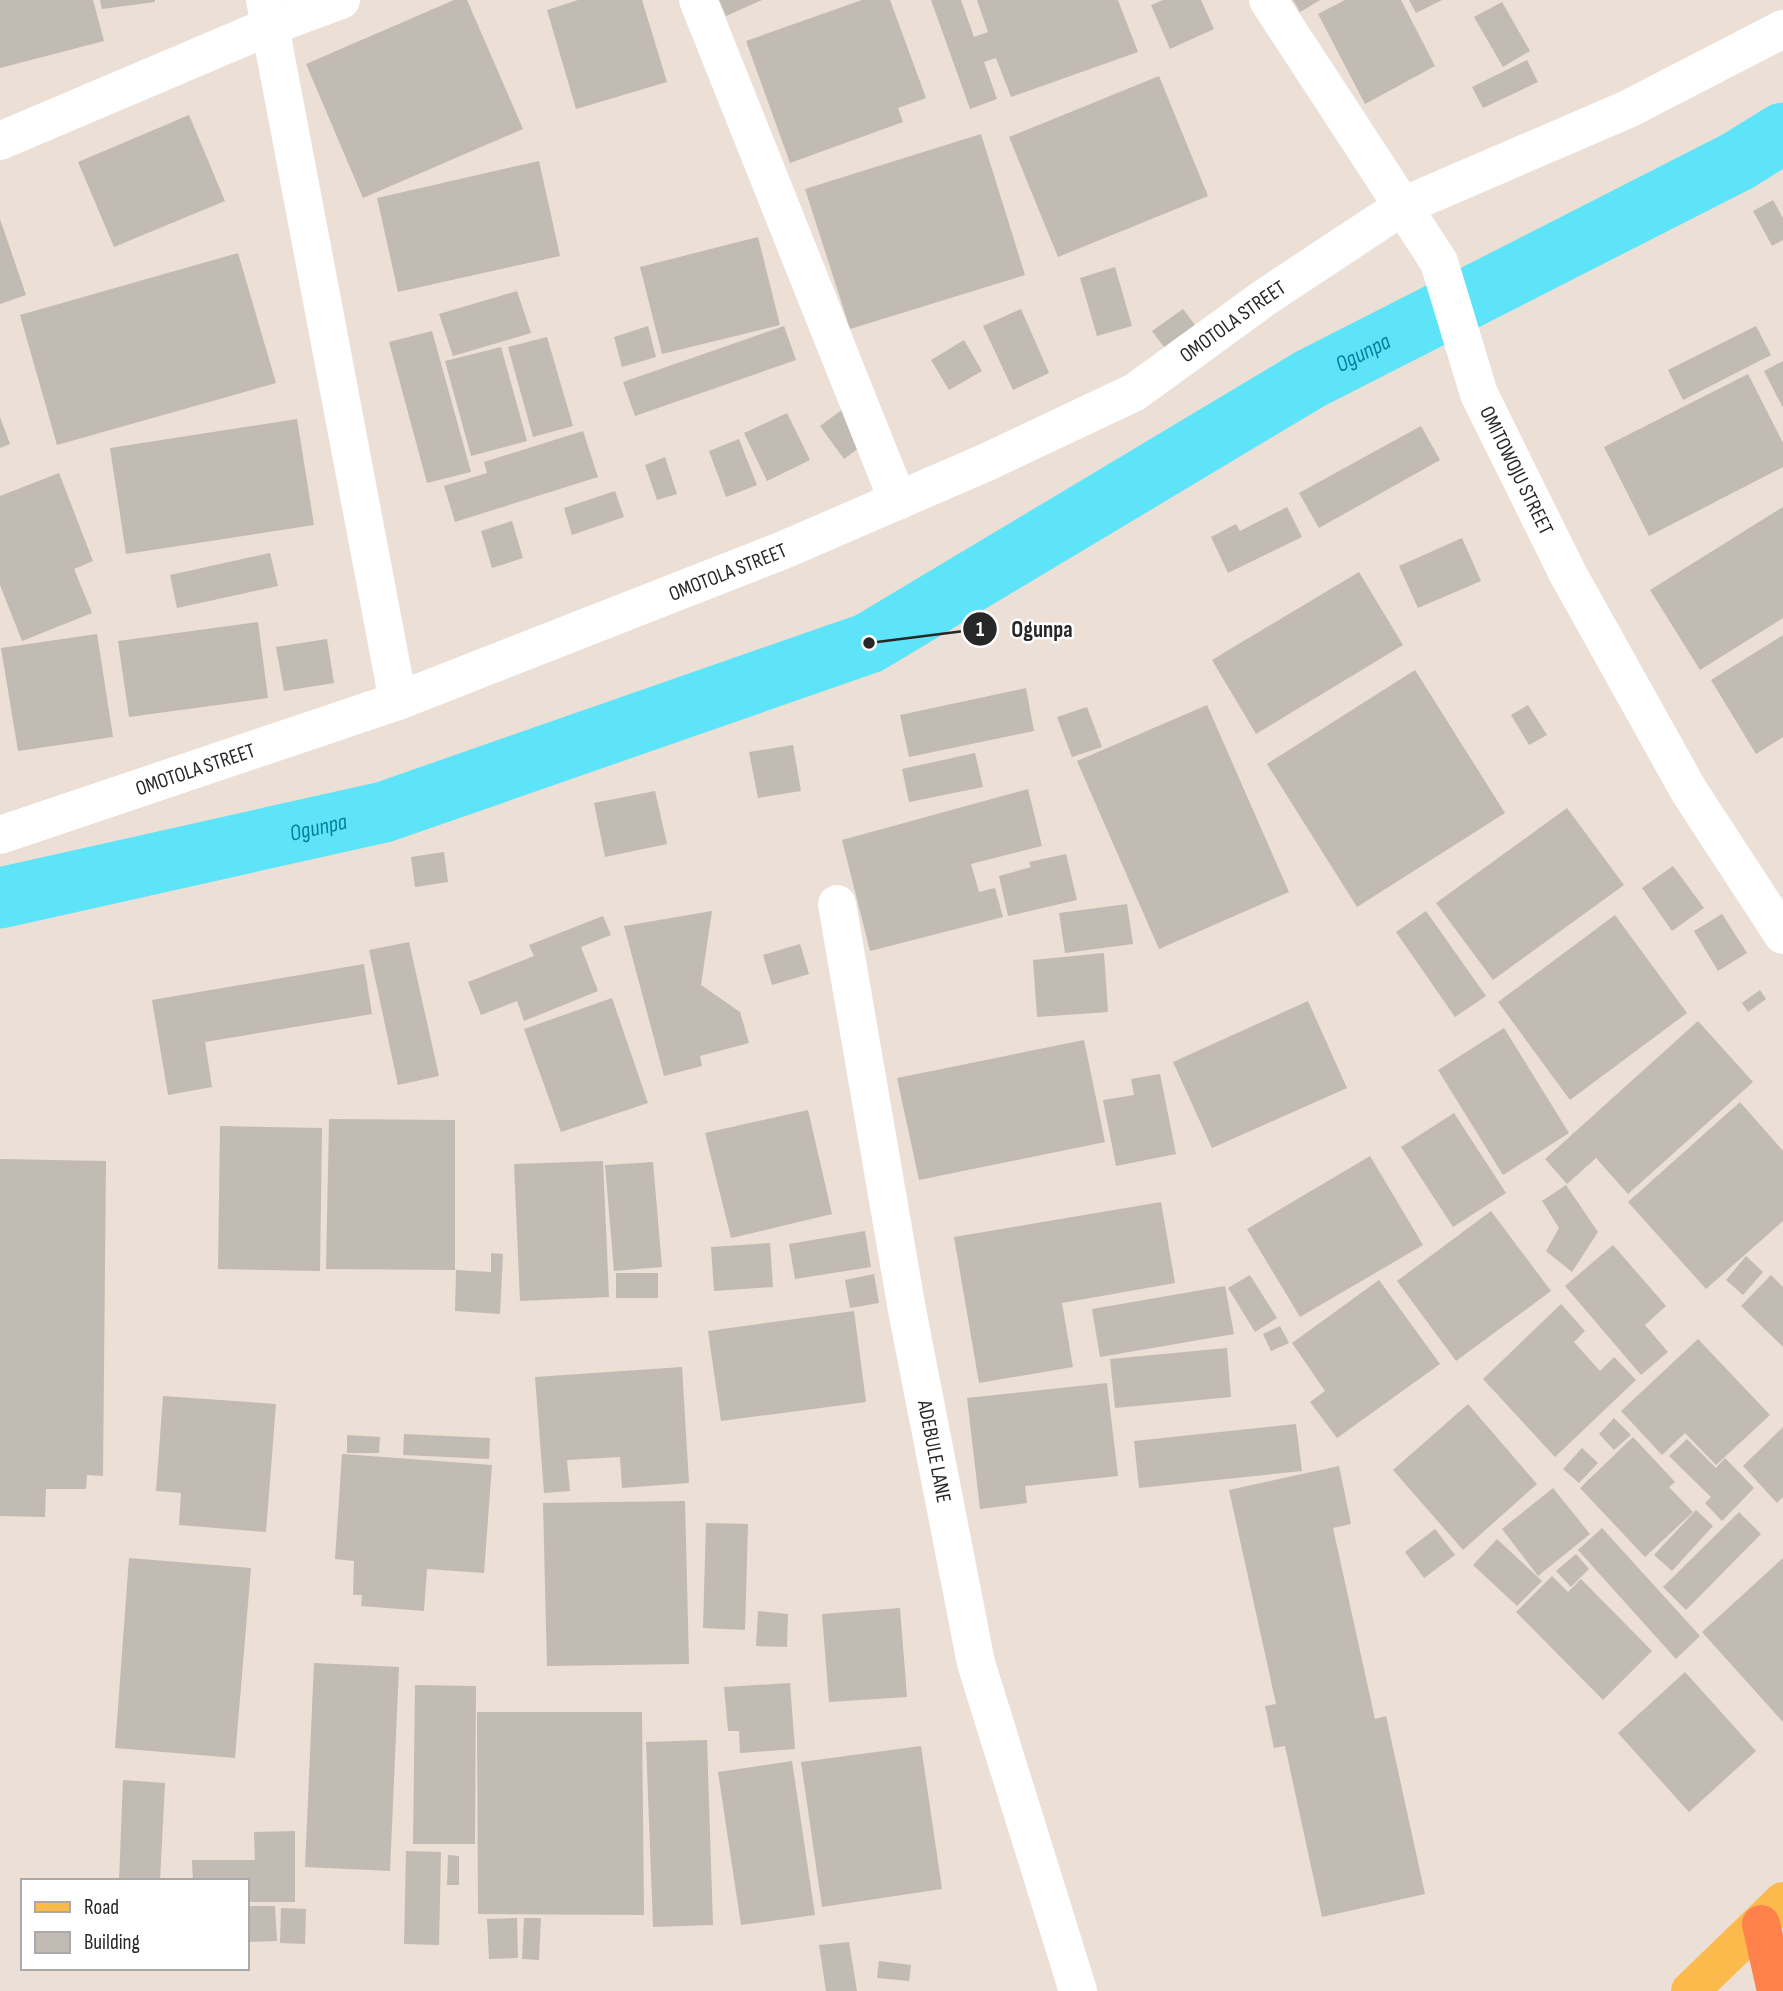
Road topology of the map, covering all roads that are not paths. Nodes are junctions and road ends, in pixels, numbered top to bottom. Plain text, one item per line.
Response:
1 (341, 0) edge
2 (698, 0) edge
3 (1268, 0) edge
4 (266, 13) edge
5 (1783, 29) edge
6 (0, 141) edge
7 (1403, 206) junction
8 (898, 501) junction
9 (398, 701) junction
10 (0, 835) edge
11 (836, 904) dead end
12 (1783, 935) edge
13 (1772, 1912) edge
14 (1077, 1991) edge
15 (1690, 1991) edge
16 (1776, 1991) edge

1 - 4 street
2 - 8 street
3 - 7 street, OMITOWOJU STREET
4 - 6 street
4 - 9 street
5 - 7 street, OMOTOLA STREET
7 - 8 street, OMOTOLA STREET
7 - 12 street, OMITOWOJU STREET
8 - 9 street, OMOTOLA STREET
9 - 10 street, OMOTOLA STREET
11 - 14 street, ADEBULE LANE
13 - 15 main road
13 - 16 highway

